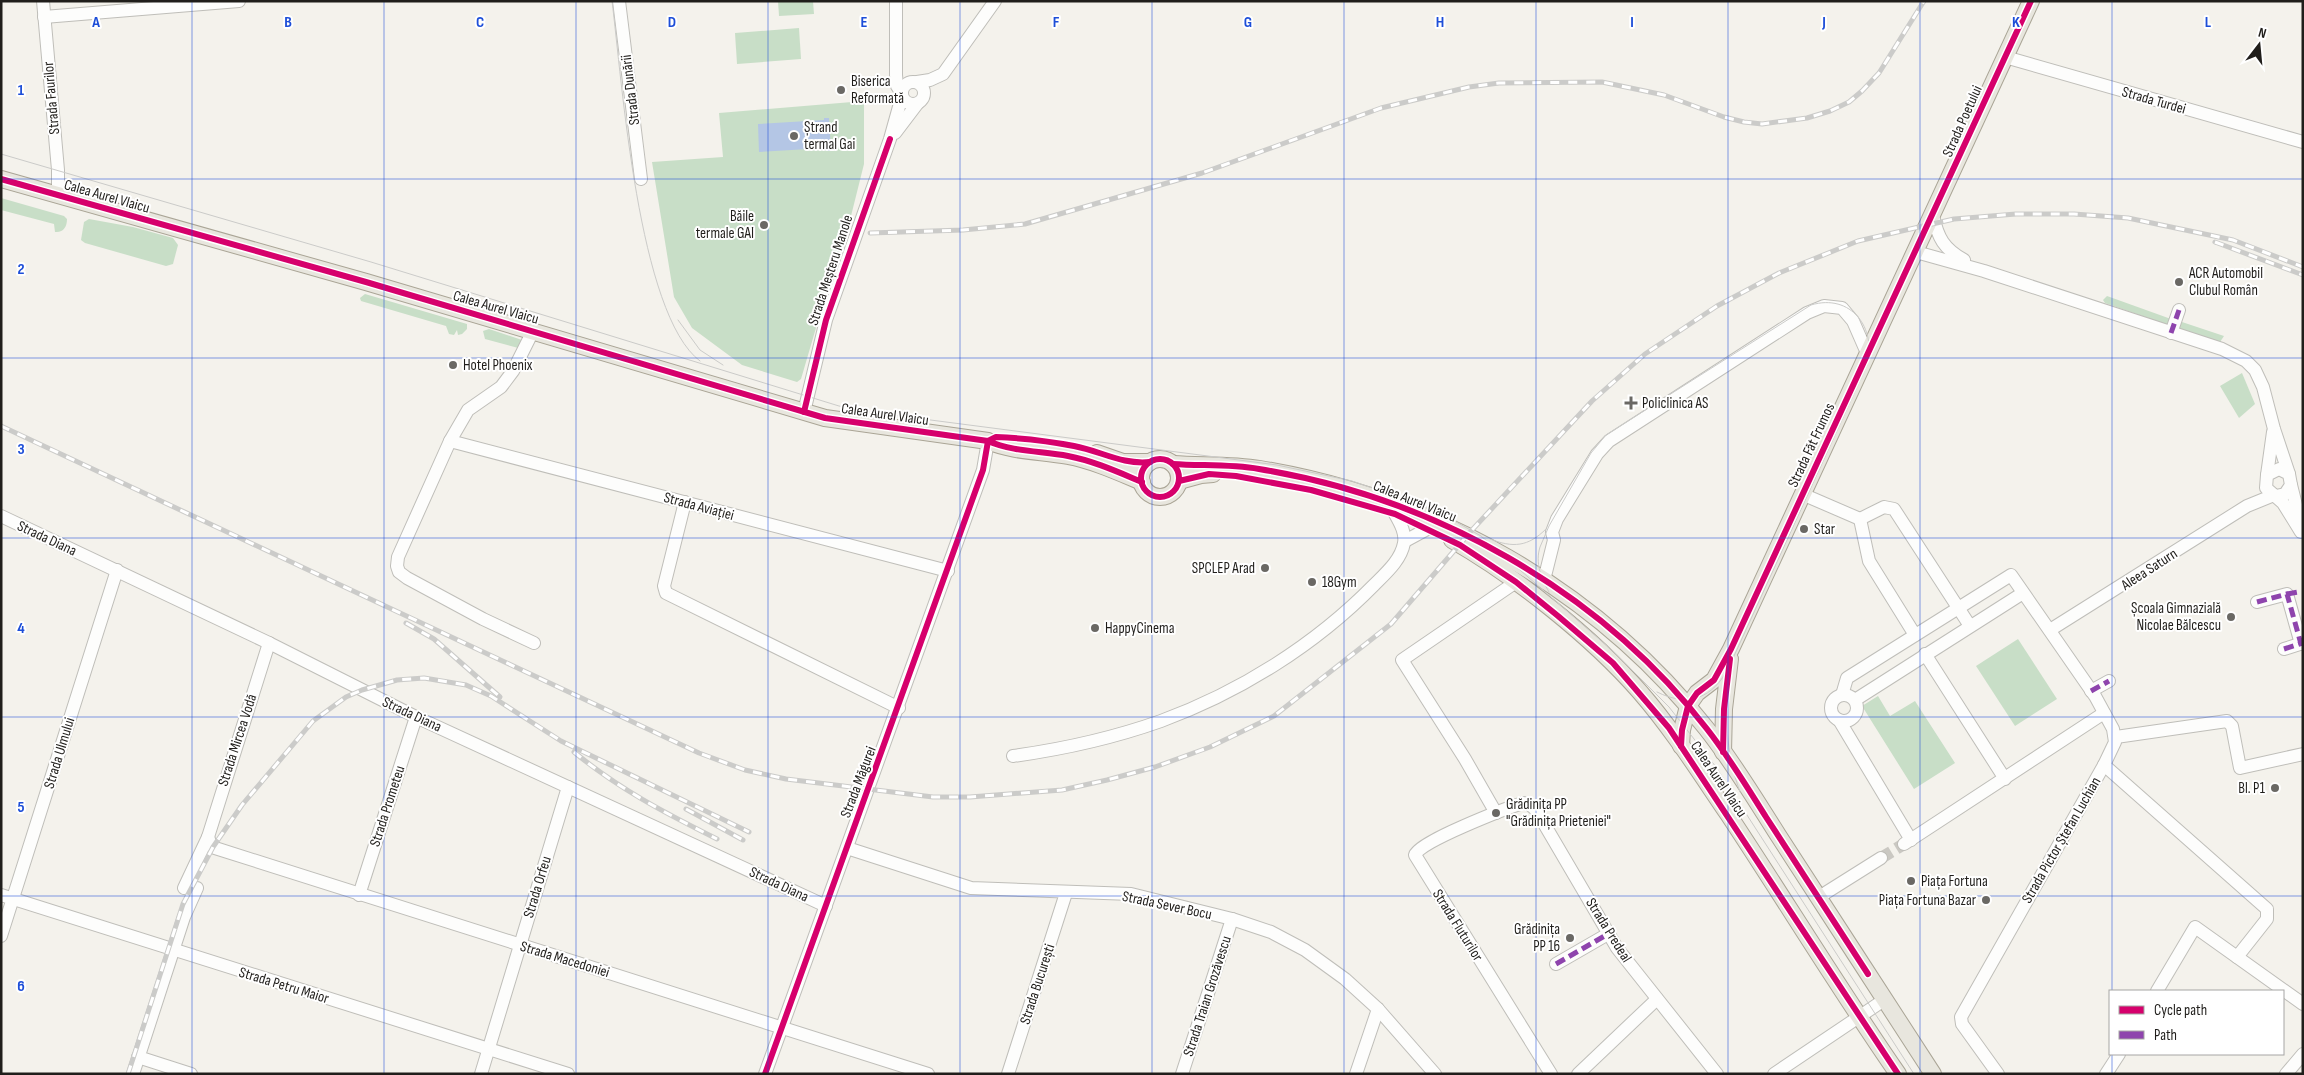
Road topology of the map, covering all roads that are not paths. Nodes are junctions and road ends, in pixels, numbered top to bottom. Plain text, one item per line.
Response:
1 (43, 1) edge
2 (240, 1) edge
3 (619, 1) edge
4 (896, 1) edge
5 (995, 1) edge
6 (2031, 1) edge
7 (44, 17) junction
8 (2005, 57) junction
9 (897, 63) junction
10 (943, 74) junction
11 (915, 82) junction
12 (902, 94) junction
13 (920, 100) junction
14 (890, 139) junction
15 (2303, 142) edge
16 (1, 179) edge
17 (641, 179) dead end
18 (58, 195) junction
19 (1933, 216) junction
20 (1916, 252) junction
21 (1984, 271) junction
22 (2179, 310) dead end
23 (533, 331) junction
24 (2171, 333) junction
25 (1867, 353) junction
26 (804, 412) junction
27 (2274, 430) junction
28 (450, 441) junction
29 (988, 441) junction
30 (1150, 462) junction
31 (1173, 464) junction
32 (2266, 477) junction
33 (2290, 479) junction
34 (1179, 481) junction
35 (1142, 482) junction
36 (1802, 494) junction
37 (2276, 495) junction
38 (685, 502) junction
39 (2247, 506) junction
40 (1395, 514) junction
41 (1, 516) edge
42 (1860, 519) junction
43 (1429, 528) junction
44 (2302, 535) edge
45 (1405, 541) junction
46 (117, 570) junction
47 (948, 571) junction
48 (1544, 580) junction
49 (1516, 582) junction
50 (2023, 593) junction
51 (2258, 602) dead end
52 (1958, 608) junction
53 (1970, 626) junction
54 (2050, 630) junction
55 (1915, 635) junction
56 (534, 642) dead end
57 (269, 643) junction
58 (2302, 644) edge
59 (1731, 649) junction
60 (2284, 649) dead end
61 (1925, 654) junction
62 (2109, 681) dead end
63 (2091, 691) junction
64 (1842, 695) junction
65 (1854, 700) junction
66 (1688, 706) junction
67 (899, 708) junction
68 (2104, 713) junction
69 (416, 717) junction
70 (1839, 720) junction
71 (2116, 737) junction
72 (1682, 746) junction
73 (1723, 752) junction
74 (2303, 754) edge
75 (1013, 756) dead end
76 (2104, 765) junction
77 (2005, 778) junction
78 (568, 787) junction
79 (1529, 804) joint
80 (1496, 813) junction
81 (208, 838) junction
82 (847, 848) junction
83 (1881, 858) tunnel mouth
84 (1066, 893) junction
85 (359, 895) junction
86 (7, 897) edge
87 (1819, 897) junction
88 (826, 906) junction
89 (1232, 919) junction
90 (1608, 934) junction
91 (1, 936) edge
92 (518, 945) junction
93 (173, 950) junction
94 (2237, 956) junction
95 (1556, 964) dead end
96 (2158, 990) edge
97 (2284, 990) edge
98 (2284, 990) edge
99 (1657, 998) junction
100 (1884, 1000) junction
101 (2303, 1004) edge
102 (1378, 1009) junction
103 (1859, 1016) junction
104 (781, 1027) junction
105 (488, 1048) junction
106 (2303, 1054) edge
107 (2118, 1055) edge
108 (138, 1057) junction
109 (133, 1074) edge
110 (191, 1074) edge
111 (481, 1074) edge
112 (568, 1074) edge
113 (765, 1074) edge
114 (928, 1074) edge
115 (1008, 1074) edge
116 (1182, 1074) edge
117 (1356, 1074) edge
118 (1436, 1074) edge
119 (1551, 1074) edge
120 (1578, 1074) edge
121 (1717, 1074) edge
122 (1774, 1074) edge
123 (1898, 1074) edge
124 (1933, 1074) edge
125 (1998, 1074) edge
126 (2106, 1074) edge
127 (2286, 1074) edge

1 - 7 street, Strada Faurilor
2 - 7 street
3 - 17 street, Strada Dunării
4 - 9 street
5 - 10 street
6 - 8 main road, Strada Poetului
7 - 18 street, Strada Faurilor
8 - 15 street, Strada Turdei
8 - 19 main road, Strada Poetului
9 - 11 street
9 - 12 street
10 - 11 street
10 - 13 street
11 - 12 street
11 - 13 street
12 - 13 street
12 - 14 street
13 - 14 street
14 - 26 street, Strada Meșteru Manole
16 - 18 main road, Calea Aurel Vlaicu
18 - 23 main road, Calea Aurel Vlaicu
19 - 20 main road, Strada Poetului
19 - 21 street
20 - 21 street
20 - 25 main road, Strada Făt Frumos
21 - 24 street
22 - 24 street
23 - 26 main road, Calea Aurel Vlaicu
23 - 28 street
24 - 27 street
25 - 36 main road, Strada Făt Frumos
25 - 48 street
26 - 29 main road, Calea Aurel Vlaicu
27 - 32 street
27 - 33 street
28 - 38 street, Strada Aviației
28 - 56 street
29 - 30 main road, Calea Aurel Vlaicu
29 - 35 main road, Calea Aurel Vlaicu
29 - 47 street, Strada Măgurei
30 - 31 main road, Calea Aurel Vlaicu
30 - 35 main road
31 - 34 main road
31 - 48 main road, Calea Aurel Vlaicu
32 - 33 street
32 - 37 street
32 - 39 street, Aleea Saturn
33 - 37 street
33 - 44 street
34 - 35 main road, Calea Aurel Vlaicu
34 - 40 main road, Calea Aurel Vlaicu
36 - 42 street
36 - 59 main road, Strada Făt Frumos
37 - 39 street, Aleea Saturn
37 - 44 street
38 - 47 street, Strada Aviației
38 - 67 street
39 - 54 street, Aleea Saturn
40 - 43 main road, Calea Aurel Vlaicu
40 - 45 street
41 - 46 street, Strada Diana
42 - 52 street
42 - 55 street
43 - 45 street
43 - 49 main road, Calea Aurel Vlaicu
45 - 75 street
46 - 57 street, Strada Diana
46 - 86 street, Strada Ulmului
47 - 67 street, Strada Măgurei
48 - 66 main road, Calea Aurel Vlaicu
49 - 72 main road, Calea Aurel Vlaicu
49 - 80 street
50 - 52 street
50 - 53 street
50 - 54 street
51 - 58 street
52 - 53 street
52 - 55 street
53 - 61 street
54 - 63 street
55 - 64 street
57 - 69 street, Strada Diana
57 - 81 street, Strada Mircea Vodă
58 - 60 street
59 - 66 main road, Strada Făt Frumos
59 - 73 main road, Strada Făt Frumos
61 - 65 street
61 - 77 street
62 - 63 street
63 - 68 street
64 - 65 street
64 - 70 street
65 - 70 street
66 - 72 main road, Strada Făt Frumos
66 - 73 main road, Calea Aurel Vlaicu
67 - 82 street, Strada Măgurei
68 - 71 street
68 - 77 street
69 - 78 street, Strada Diana
69 - 85 street, Strada Prometeu
70 - 77 street
71 - 74 street
71 - 76 street
72 - 103 main road, Calea Aurel Vlaicu
73 - 87 main road, Calea Aurel Vlaicu
76 - 94 street, Strada Pictor Ștefan Luchian
76 - 125 street, Strada Pictor Ștefan Luchian
78 - 88 street, Strada Diana
78 - 92 street, Strada Orfeu
79 - 80 street, Strada Fluturilor
79 - 90 street, Strada Predeal
80 - 119 street, Strada Fluturilor
81 - 85 street, Strada Macedoniei
81 - 93 street, Strada Mircea Vodă
82 - 84 street, Strada Sever Bocu
82 - 88 street, Strada Măgurei
83 - 87 street
84 - 89 street, Strada Sever Bocu
84 - 115 street, Strada București
85 - 92 street, Strada Macedoniei
86 - 91 street, Strada Ulmului
86 - 93 street, Strada Petru Maior
87 - 100 main road, Calea Aurel Vlaicu
88 - 104 street, Strada Măgurei
89 - 102 street, Strada Sever Bocu
89 - 116 street, Strada Traian Grozăvescu
90 - 95 street
90 - 99 street, Strada Predeal
92 - 104 street, Strada Macedoniei
92 - 105 street, Strada Orfeu
93 - 105 street, Strada Petru Maior
93 - 108 street
94 - 96 street
94 - 97 street
98 - 101 street
99 - 120 street
99 - 121 street, Strada Predeal
100 - 103 street
100 - 124 main road, Calea Aurel Vlaicu
102 - 117 street
102 - 118 street, Strada Sever Bocu
103 - 122 street
103 - 123 main road, Calea Aurel Vlaicu
104 - 113 street, Strada Măgurei
104 - 114 street, Strada Macedoniei
105 - 111 street, Strada Orfeu
105 - 112 street, Strada Petru Maior
106 - 127 street
107 - 126 street
108 - 109 street
108 - 110 street

